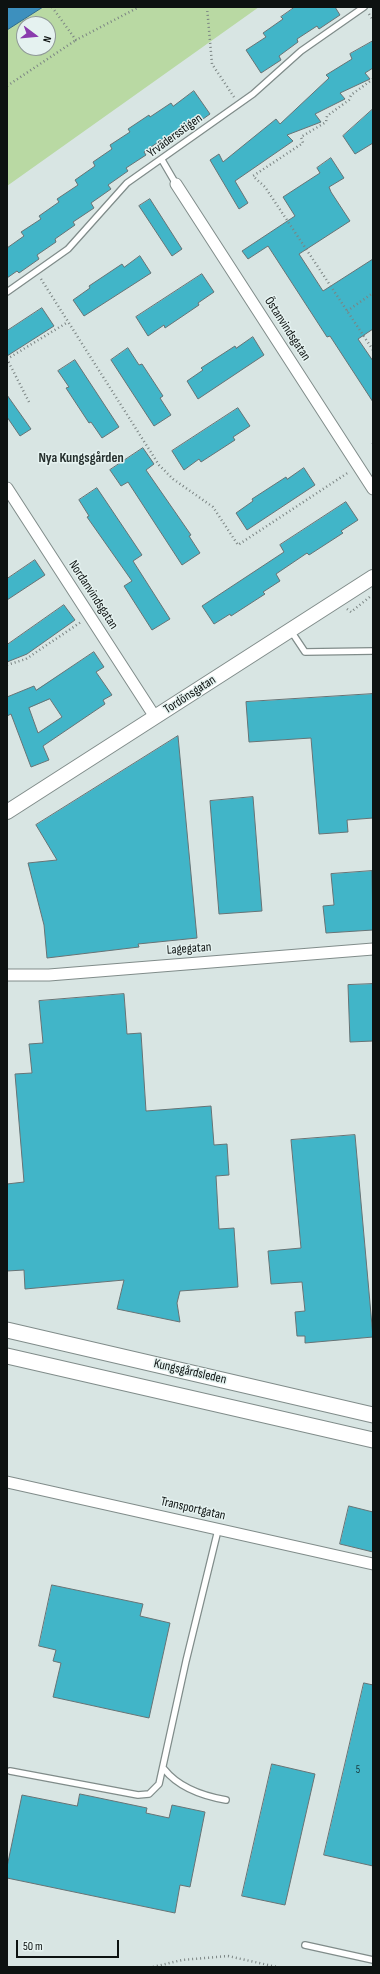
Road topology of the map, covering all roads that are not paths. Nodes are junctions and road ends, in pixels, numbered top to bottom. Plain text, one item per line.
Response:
1 (364, 7) edge
2 (162, 160) junction
3 (176, 184) joint
4 (7, 292) edge
5 (7, 488) edge
6 (373, 489) edge
7 (373, 578) edge
8 (290, 630) junction
9 (373, 651) edge
10 (155, 717) junction
11 (7, 812) edge
12 (373, 949) edge
13 (7, 975) edge
14 (7, 1330) edge
15 (7, 1356) edge
16 (373, 1415) edge
17 (373, 1440) edge
18 (7, 1482) edge
19 (218, 1530) junction
20 (373, 1564) edge
21 (164, 1770) junction
22 (10, 1771) dead end
23 (226, 1800) dead end
24 (305, 1945) dead end
25 (373, 1960) edge

1 - 2 lane, Yrvädersstigen
2 - 3 lane
2 - 4 lane, Yrvädersstigen
3 - 6 street, Östanvindsgatan
5 - 10 street, Nordanvindsgatan
7 - 8 street, Tordönsgatan
8 - 9 lane
8 - 10 street, Tordönsgatan
10 - 11 street, Tordönsgatan
12 - 13 street, Lagegatan
14 - 16 main road, Kungsgårdsleden
15 - 17 main road, Kungsgårdsleden
18 - 19 street, Transportgatan
19 - 20 street, Transportgatan
19 - 21 lane
21 - 22 lane
21 - 23 lane
24 - 25 lane

